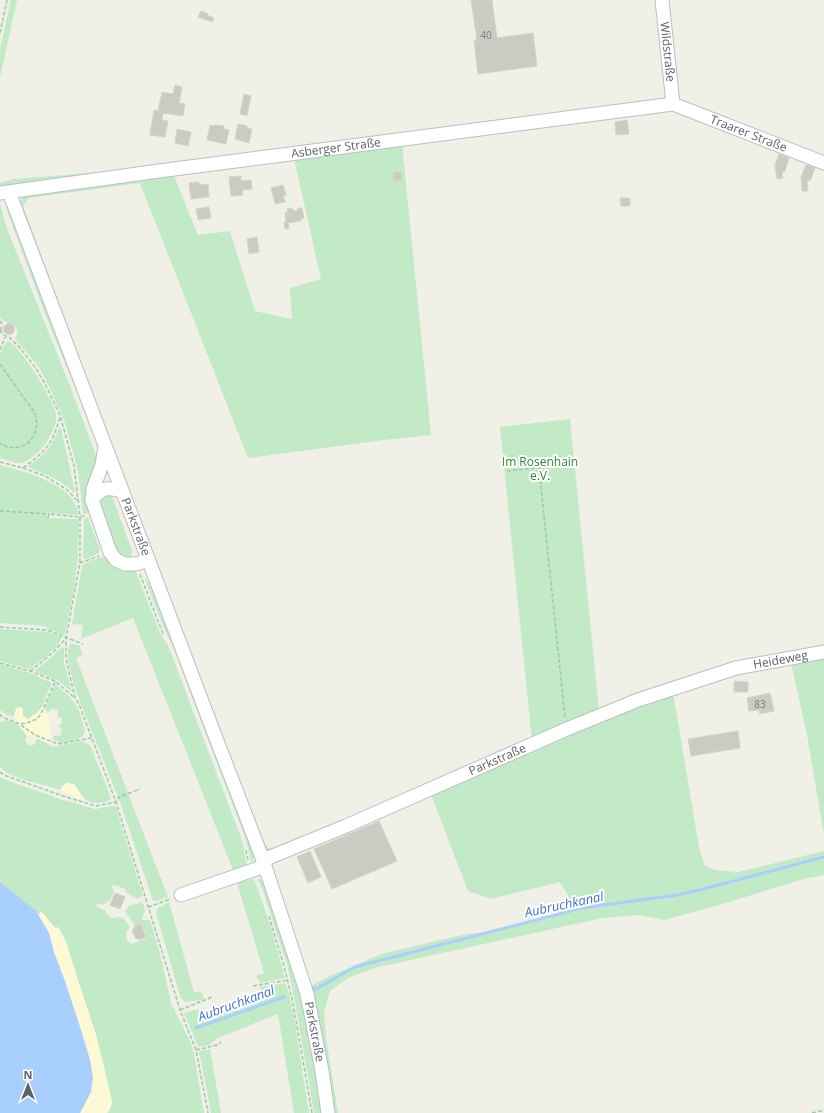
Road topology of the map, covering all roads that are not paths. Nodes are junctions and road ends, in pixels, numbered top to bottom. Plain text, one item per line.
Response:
1 (662, 0) edge
2 (673, 104) junction
3 (824, 163) edge
4 (5, 193) edge
5 (105, 445) junction
6 (122, 491) junction
7 (92, 500) junction
8 (143, 562) junction
9 (824, 652) edge
10 (736, 668) joint
11 (264, 863) junction
12 (181, 895) road end
13 (328, 1113) edge

1 - 2 street, Wildstraße
2 - 3 street, Traarer Straße
2 - 4 street, Asberger Straße
4 - 5 street, Parkstraße
5 - 6 street, Parkstraße
5 - 7 street
6 - 7 street
6 - 8 street, Parkstraße
7 - 8 street
8 - 11 street, Parkstraße
9 - 10 street, Heideweg
10 - 11 street, Parkstraße
11 - 12 street
11 - 13 street, Parkstraße

